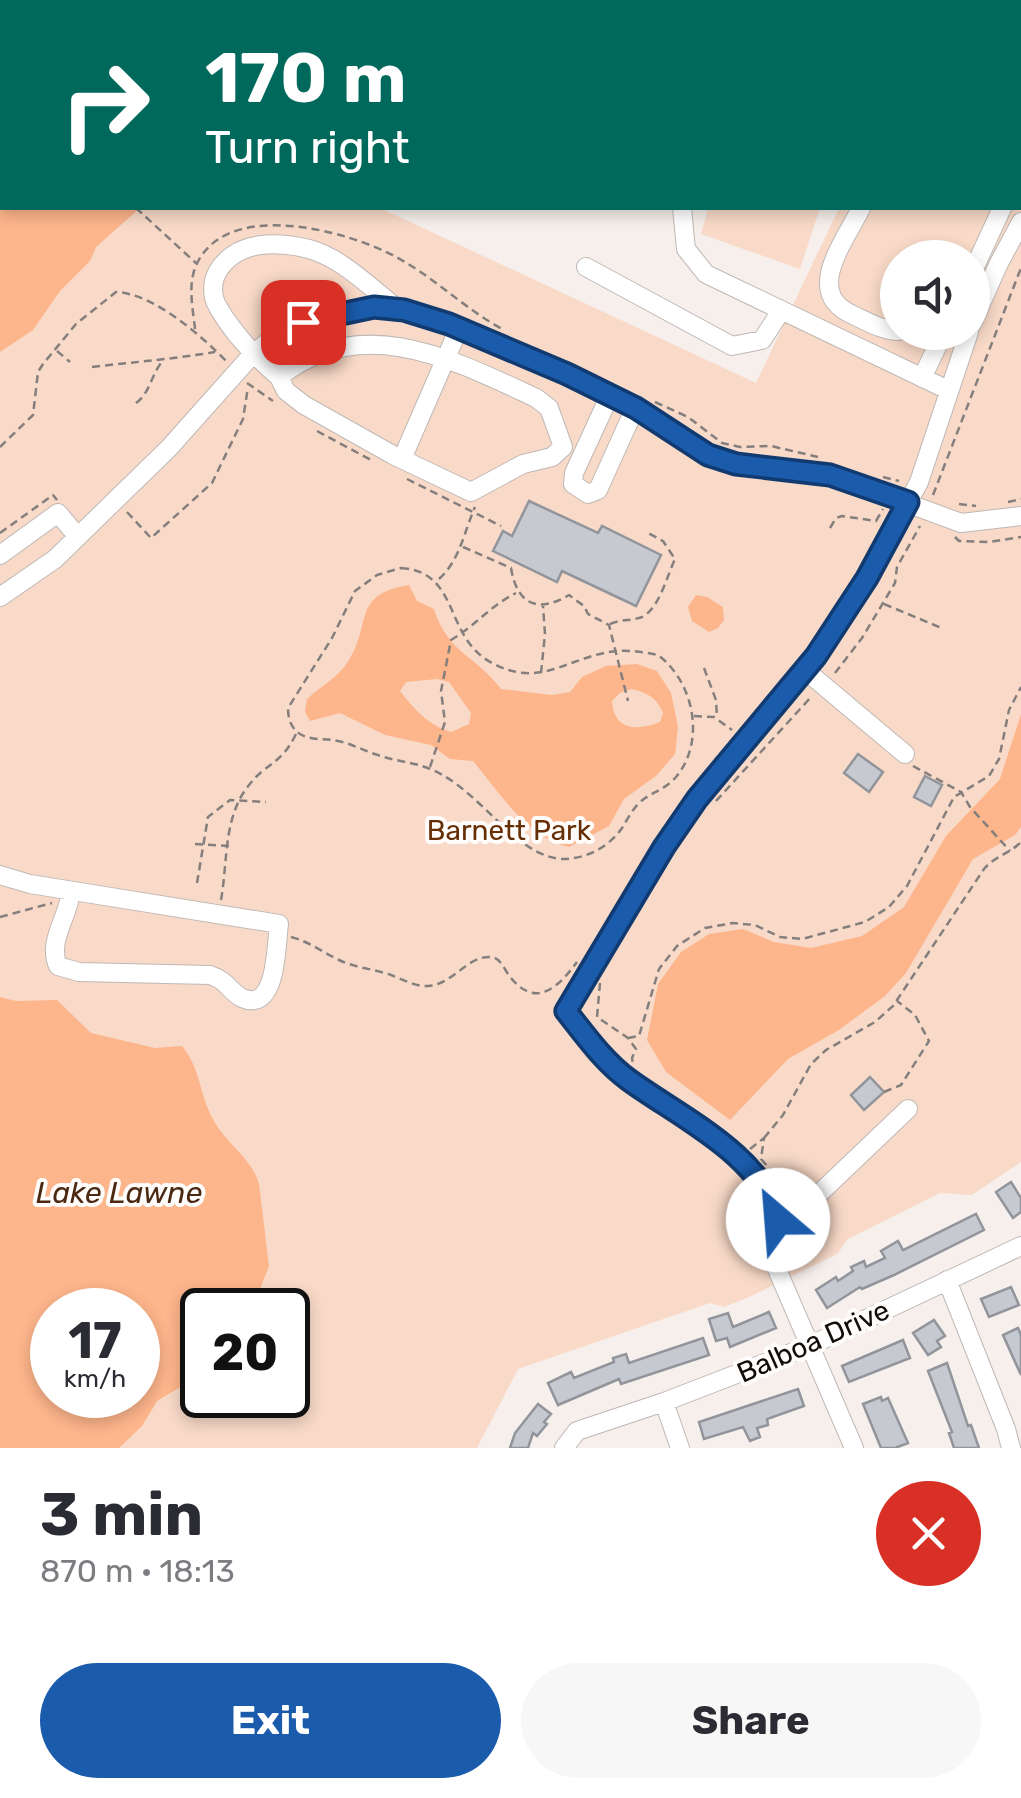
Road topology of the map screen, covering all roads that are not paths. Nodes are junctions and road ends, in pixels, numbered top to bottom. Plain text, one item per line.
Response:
1 (682, 210) edge
2 (859, 210) edge
3 (1001, 210) edge
4 (1021, 222) edge
5 (987, 240) edge
6 (586, 266) dead end
7 (990, 283) edge
8 (399, 310) junction
9 (781, 311) junction
10 (880, 327) edge
11 (459, 328) junction
12 (935, 350) edge
13 (962, 350) edge
14 (447, 359) junction
15 (267, 365) junction
16 (922, 378) junction
17 (948, 390) junction
18 (610, 395) junction
19 (636, 408) junction
20 (563, 447) junction
21 (582, 456) junction
22 (402, 459) junction
23 (608, 468) junction
24 (908, 502) junction
25 (1021, 516) edge
26 (78, 537) junction
27 (0, 555) edge
28 (0, 597) edge
29 (805, 670) junction
30 (908, 759) road end
31 (0, 875) edge
32 (71, 896) junction
33 (903, 1103) road end
34 (778, 1220) junction
35 (1021, 1246) edge
36 (946, 1280) junction
37 (810, 1346) junction
38 (664, 1402) junction
39 (564, 1448) edge
40 (680, 1448) edge
41 (854, 1448) edge
42 (1011, 1448) edge

1 - 9 street
2 - 10 street
3 - 5 street
4 - 7 street
6 - 9 street
8 - 11 street
8 - 15 street
8 - 15 street
9 - 16 street
11 - 14 street
11 - 18 street
12 - 16 street
13 - 17 street
14 - 15 street
14 - 20 street
14 - 22 street
15 - 22 street
15 - 26 street
16 - 17 street
17 - 24 street
18 - 19 street
18 - 21 street
19 - 23 street
19 - 24 street
20 - 21 street
20 - 22 street
21 - 23 street
21 - 23 street
24 - 25 street
24 - 29 street
26 - 27 street
26 - 28 street
29 - 30 street
29 - 34 street
31 - 32 street
32 - 32 street
33 - 34 street
34 - 37 street
35 - 36 street, Balboa Drive
36 - 37 street, Balboa Drive
36 - 42 street
37 - 38 street, Balboa Drive
37 - 41 street
38 - 39 street, Balboa Drive
38 - 40 street

